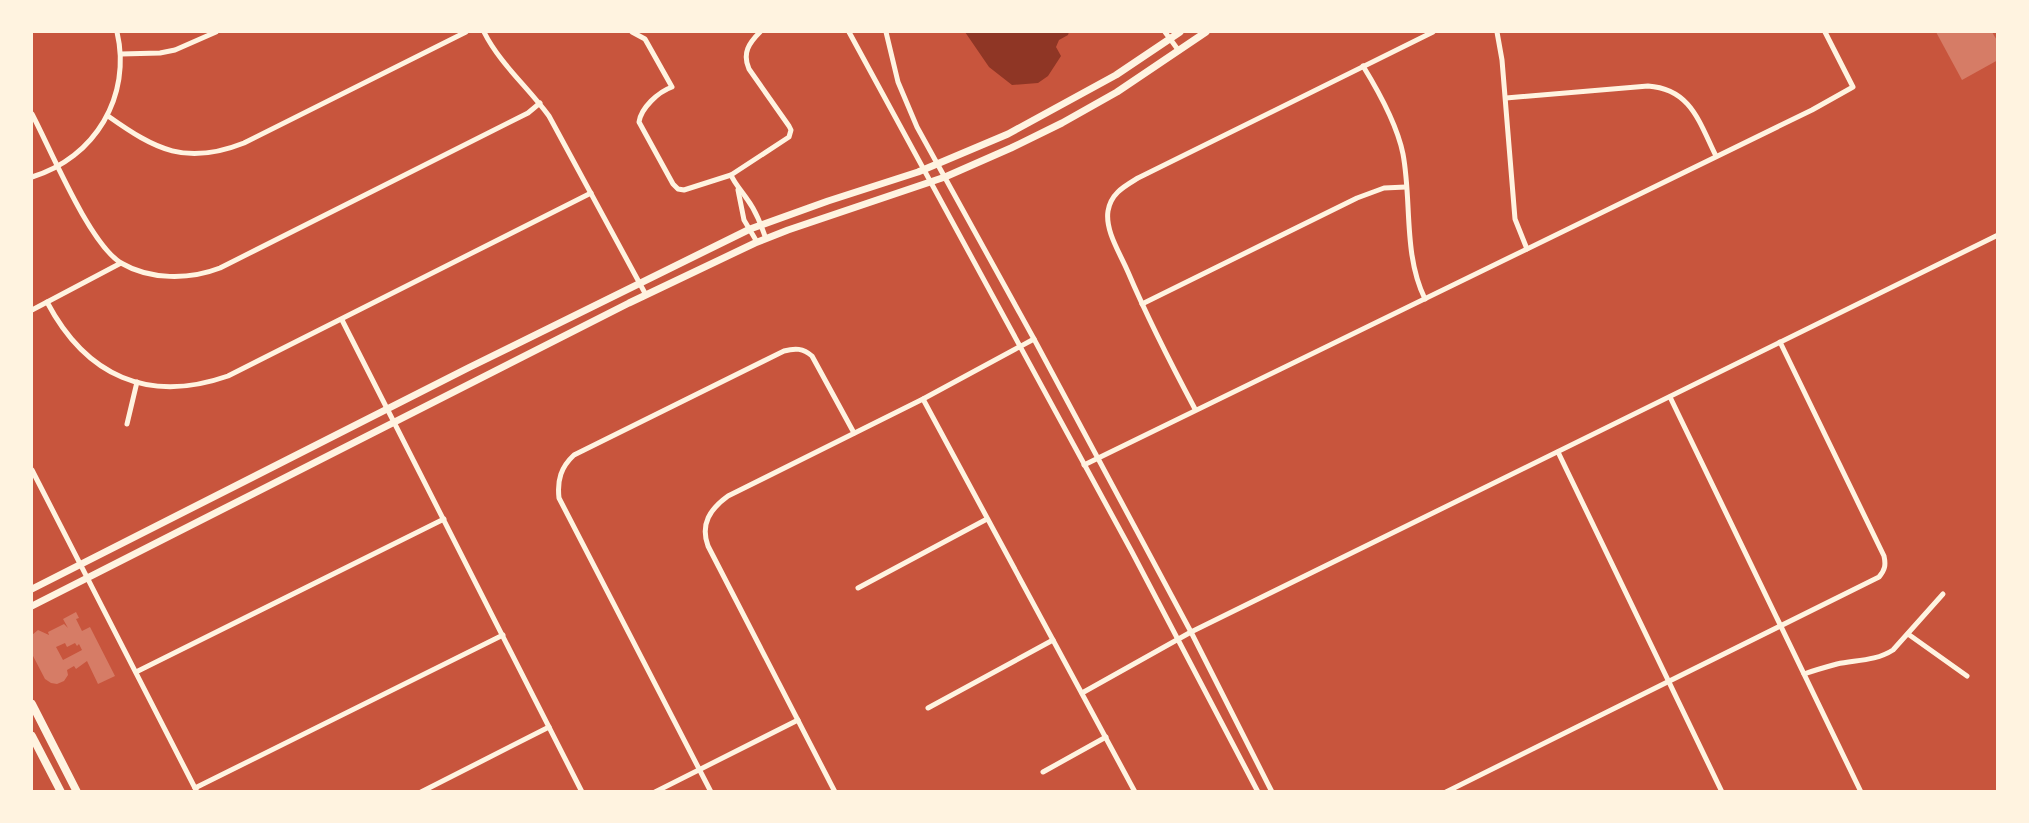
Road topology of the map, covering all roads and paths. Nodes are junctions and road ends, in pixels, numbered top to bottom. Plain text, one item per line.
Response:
1 (117, 32) edge
2 (216, 32) edge
3 (466, 32) edge
4 (484, 32) edge
5 (632, 32) edge
6 (760, 32) edge
7 (849, 32) edge
8 (886, 32) edge
9 (1165, 32) edge
10 (1178, 32) edge
11 (1206, 32) edge
12 (1432, 32) edge
13 (1497, 32) edge
14 (1825, 32) edge
15 (1170, 39) junction
16 (1187, 45) junction
17 (1179, 51) junction
18 (121, 54) junction
19 (1363, 66) junction
20 (1506, 98) junction
21 (540, 104) junction
22 (32, 114) edge
23 (108, 116) junction
24 (1716, 156) junction
25 (938, 164) junction
26 (58, 165) junction
27 (925, 169) junction
28 (731, 175) junction
29 (32, 177) edge
30 (945, 177) junction
31 (932, 182) junction
32 (1406, 187) junction
33 (737, 188) junction
34 (591, 193) junction
35 (760, 225) junction
36 (750, 229) junction
37 (1998, 235) edge
38 (766, 239) junction
39 (758, 242) junction
40 (1527, 249) junction
41 (121, 263) junction
42 (639, 283) junction
43 (646, 295) junction
44 (1425, 299) junction
45 (47, 302) junction
46 (1142, 304) junction
47 (32, 310) edge
48 (342, 320) junction
49 (1034, 339) junction
50 (1780, 342) junction
51 (1020, 346) junction
52 (137, 382) junction
53 (1670, 397) junction
54 (923, 399) junction
55 (388, 410) junction
56 (1195, 410) junction
57 (394, 422) junction
58 (127, 424) dead end
59 (854, 433) junction
60 (1558, 452) junction
61 (1098, 457) junction
62 (1084, 465) junction
63 (32, 470) edge
64 (444, 519) junction
65 (987, 519) junction
66 (81, 564) junction
67 (88, 577) junction
68 (858, 588) dead end
69 (32, 589) edge
70 (1943, 594) dead end
71 (32, 606) edge
72 (1780, 625) junction
73 (1191, 632) junction
74 (1908, 634) junction
75 (503, 635) junction
76 (1178, 639) junction
77 (1053, 640) junction
78 (136, 672) junction
79 (1804, 674) junction
80 (1967, 676) dead end
81 (1669, 681) junction
82 (1082, 693) junction
83 (32, 704) edge
84 (928, 708) dead end
85 (798, 720) junction
86 (549, 727) junction
87 (32, 736) edge
88 (1106, 737) junction
89 (699, 769) junction
90 (1043, 772) dead end
91 (196, 790) edge
92 (61, 792) edge
93 (77, 792) edge
94 (421, 792) edge
95 (582, 792) edge
96 (655, 792) edge
97 (711, 792) edge
98 (835, 792) edge
99 (1135, 792) edge
100 (1258, 792) edge
101 (1272, 792) edge
102 (1446, 792) edge
103 (1722, 792) edge
104 (1861, 792) edge

1 - 18 street
2 - 18 street
3 - 23 street
4 - 21 street
5 - 28 street
6 - 28 street
7 - 27 street
8 - 25 street
9 - 15 street
10 - 15 street
10 - 16 street
11 - 16 street
12 - 19 street
13 - 20 street
14 - 24 street
15 - 17 street
15 - 25 street
16 - 17 street
17 - 30 street
18 - 23 street
19 - 32 street
19 - 46 street
20 - 24 street
20 - 40 street
21 - 34 street
21 - 41 street
22 - 26 street
23 - 26 street
24 - 40 street
25 - 27 street
25 - 30 street
26 - 29 street
26 - 41 street
27 - 31 street
27 - 35 street
28 - 33 street
30 - 31 street
30 - 49 street
31 - 38 street
31 - 51 street
32 - 44 street
32 - 46 street
33 - 35 street
33 - 36 street
34 - 42 street
34 - 48 street
35 - 36 street
35 - 38 street
36 - 39 street
36 - 42 street
37 - 50 street
38 - 39 street
39 - 43 street
40 - 44 street
41 - 45 street
42 - 43 street
42 - 55 street
43 - 57 street
44 - 56 street
45 - 47 street
45 - 52 street
46 - 56 street
48 - 52 street
48 - 55 street
49 - 51 street
49 - 61 street
50 - 53 street
50 - 72 street
51 - 54 street
51 - 62 street
52 - 58 street
53 - 60 street
53 - 72 street
54 - 59 street
54 - 65 street
55 - 57 street
55 - 66 street
56 - 61 street
57 - 64 street
57 - 67 street
59 - 85 street
59 - 89 street
60 - 73 street
60 - 81 street
61 - 62 street
61 - 73 street
62 - 76 street
63 - 66 street
64 - 75 street
64 - 78 street
65 - 68 street
65 - 77 street
66 - 67 street
66 - 69 street
67 - 71 street
67 - 78 street
70 - 74 street
72 - 79 street
72 - 81 street
73 - 76 street
73 - 101 street
74 - 79 street
74 - 80 street
75 - 86 street
75 - 91 street
76 - 82 street
76 - 100 street
77 - 82 street
77 - 84 street
78 - 91 street
79 - 104 street
81 - 102 street
81 - 103 street
82 - 88 street
83 - 93 main road
85 - 89 street
85 - 98 street
86 - 94 street
86 - 95 street
87 - 92 main road
88 - 90 street
88 - 99 street
89 - 96 street
89 - 97 street

